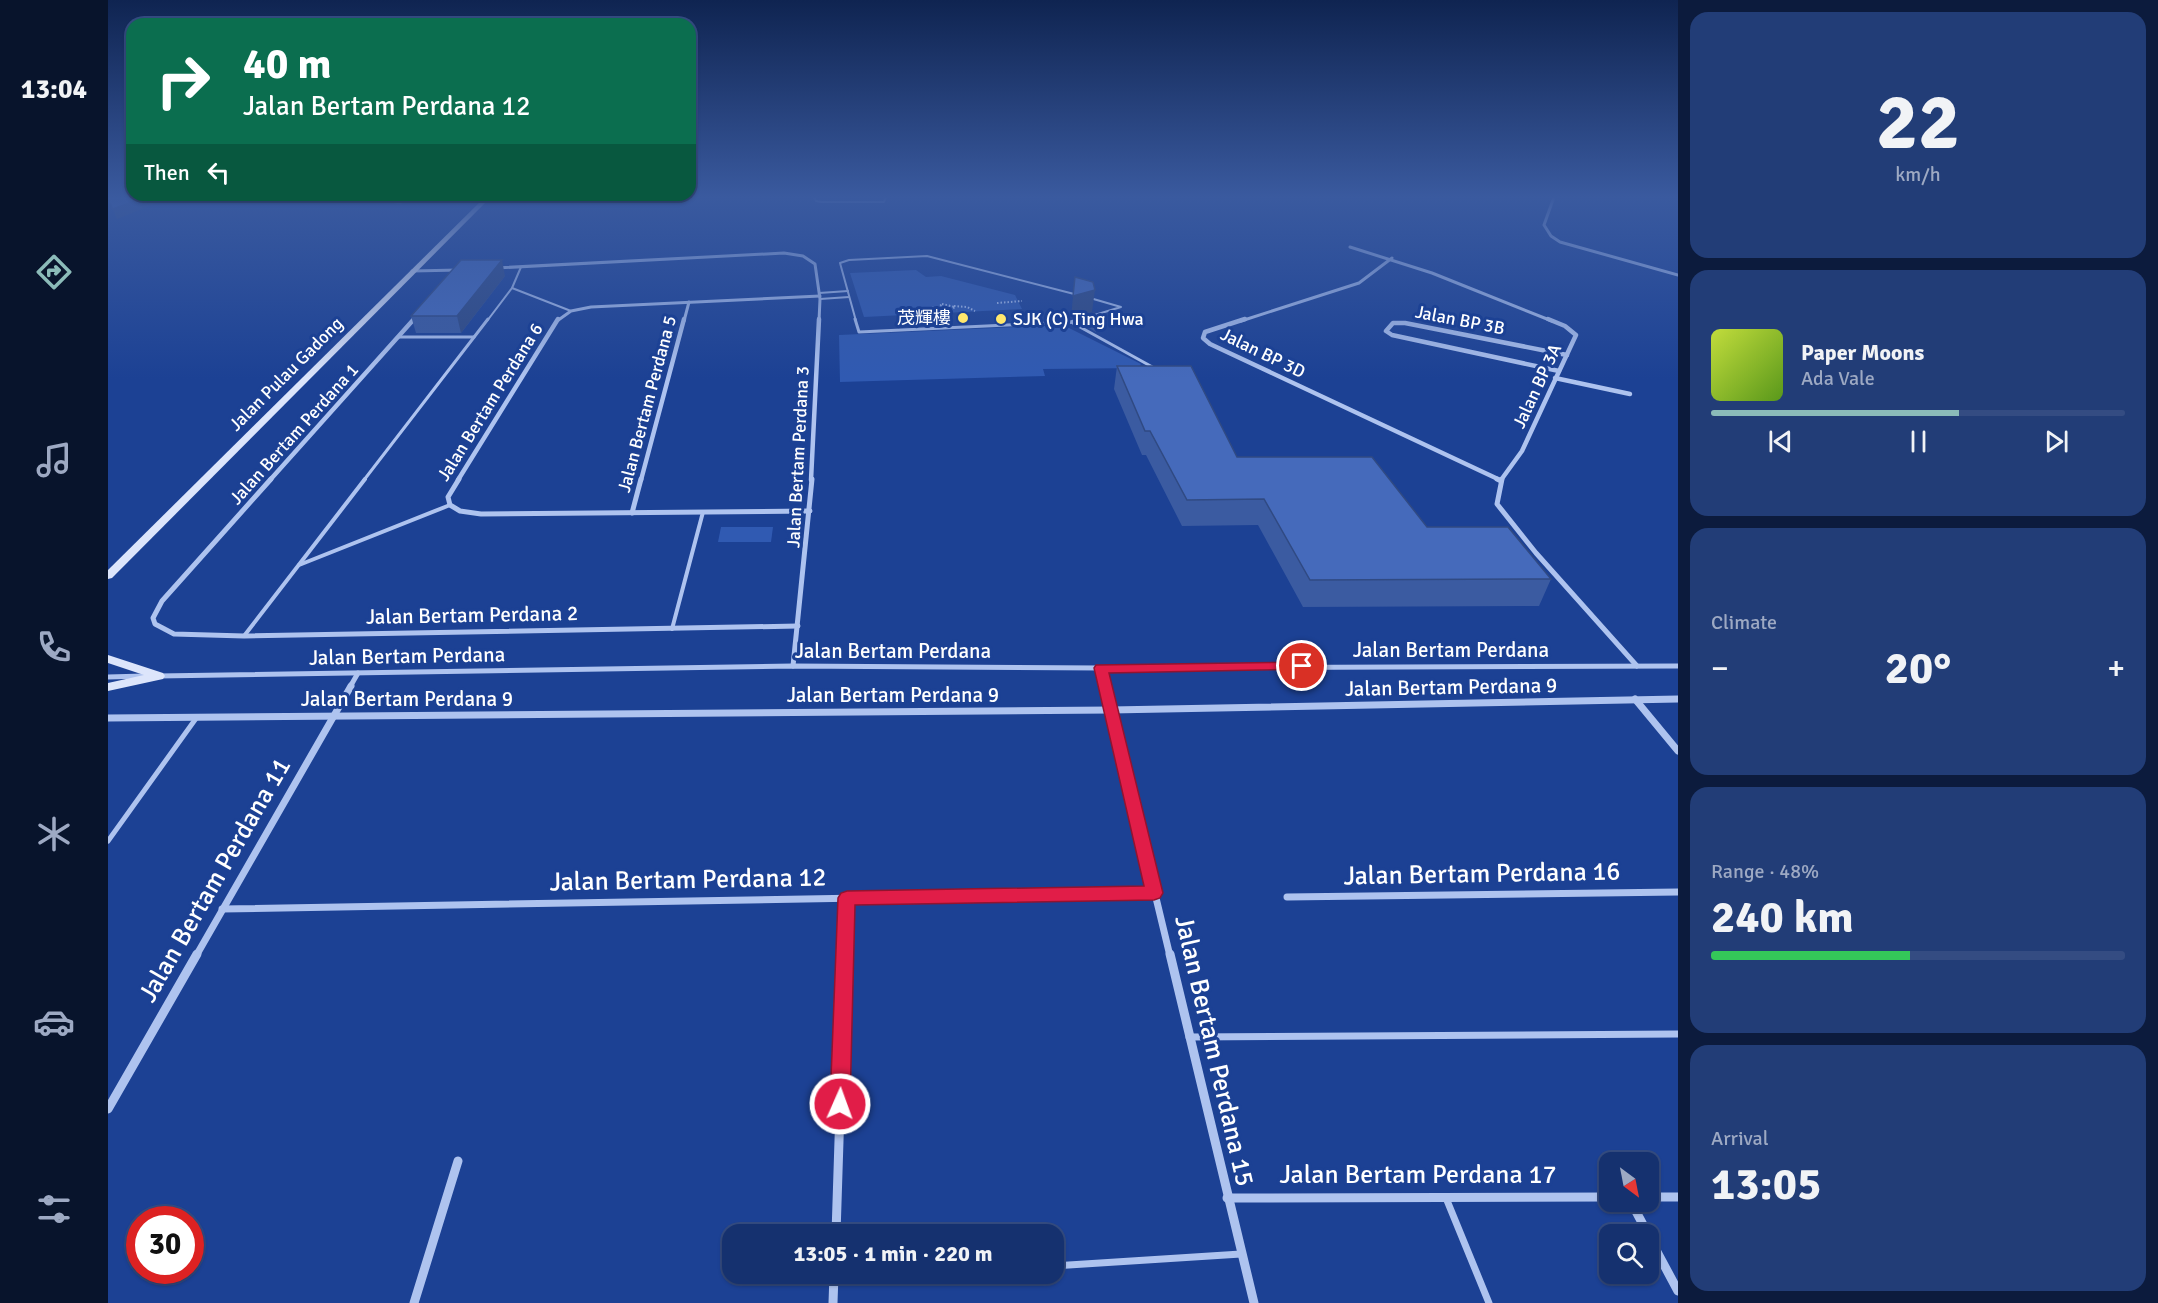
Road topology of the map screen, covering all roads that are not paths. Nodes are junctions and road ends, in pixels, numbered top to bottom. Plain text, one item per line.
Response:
1 (426, 258) edge
2 (686, 258) edge
3 (806, 258) edge
4 (892, 258) edge
5 (934, 258) edge
6 (1392, 258) joint
7 (1614, 258) edge
8 (521, 267) junction
9 (490, 268) edge
10 (469, 269) edge
11 (459, 270) junction
12 (412, 271) junction
13 (1678, 275) edge
14 (451, 278) edge
15 (512, 288) junction
16 (848, 291) junction
17 (820, 296) junction
18 (849, 297) junction
19 (689, 302) junction
20 (571, 311) junction
21 (421, 312) edge
22 (1071, 322) junction
23 (399, 337) junction
24 (474, 337) junction
25 (1567, 355) junction
26 (1156, 369) edge
27 (1559, 371) junction
28 (1555, 378) junction
29 (1630, 394) dead end
30 (1502, 481) junction
31 (450, 505) junction
32 (810, 511) junction
33 (703, 512) junction
34 (632, 513) junction
35 (298, 566) junction
36 (108, 576) edge
37 (153, 618) joint
38 (798, 627) junction
39 (672, 629) junction
40 (244, 636) junction
41 (108, 659) edge
42 (793, 666) junction
43 (1637, 666) junction
44 (1678, 666) edge
45 (1101, 668) junction
46 (358, 673) junction
47 (159, 676) junction
48 (108, 677) edge
49 (108, 687) edge
50 (1635, 699) junction
51 (1678, 699) edge
52 (1111, 710) junction
53 (333, 716) junction
54 (197, 717) junction
55 (108, 718) edge
56 (1678, 751) edge
57 (108, 841) edge
58 (1678, 892) edge
59 (1154, 893) junction
60 (1287, 897) dead end
61 (847, 898) junction
62 (222, 909) junction
63 (1678, 1034) edge
64 (1189, 1037) junction
65 (111, 1099) edge
66 (108, 1109) edge
67 (458, 1161) dead end
68 (1599, 1197) edge
69 (1659, 1197) edge
70 (1678, 1197) edge
71 (1227, 1198) junction
72 (1446, 1198) junction
73 (836, 1224) edge
74 (1241, 1254) junction
75 (1659, 1256) edge
76 (1064, 1265) edge
77 (834, 1284) edge
78 (1678, 1291) edge
79 (414, 1303) edge
80 (833, 1303) edge
81 (1254, 1303) edge
82 (1489, 1303) edge

1 - 12 main road, Jalan Pulau Gadong
2 - 8 street, Jalan Bertam Perdana 3
3 - 17 street, Jalan Bertam Perdana 3
4 - 16 lane
5 - 22 lane
6 - 25 street, Jalan BP 3A
6 - 30 street, Jalan BP 3D
7 - 13 street
8 - 9 street
8 - 15 lane
10 - 11 street
11 - 12 street
11 - 14 street
12 - 36 main road, Jalan Pulau Gadong
15 - 20 lane
15 - 24 lane
16 - 17 lane
16 - 18 lane
17 - 18 lane
17 - 19 street
17 - 32 street, Jalan Bertam Perdana 3
18 - 22 lane
19 - 20 street
19 - 34 street, Jalan Bertam Perdana 5
20 - 31 street, Jalan Bertam Perdana 6
21 - 23 street, Jalan Bertam Perdana 1
22 - 26 lane
23 - 24 lane
23 - 37 street, Jalan Bertam Perdana 1
24 - 35 lane
25 - 27 street, Jalan BP 3A
25 - 27 street, Jalan BP 3B
27 - 28 street, Jalan BP 3A
28 - 29 street
28 - 30 street, Jalan BP 3A
30 - 43 street, Jalan BP 3A
31 - 34 street, Jalan Bertam Perdana 6
31 - 35 lane
32 - 33 street
32 - 38 street, Jalan Bertam Perdana 3
33 - 34 street
33 - 39 lane
35 - 40 lane
37 - 40 street, Jalan Bertam Perdana 2
38 - 39 street, Jalan Bertam Perdana 2
38 - 42 street, Jalan Bertam Perdana 3
39 - 40 street, Jalan Bertam Perdana 2
41 - 47 main road
42 - 45 street, Jalan Bertam Perdana
42 - 46 street, Jalan Bertam Perdana
43 - 44 street, Jalan Bertam Perdana
43 - 45 street, Jalan Bertam Perdana
45 - 52 street, Jalan Bertam Perdana 15
46 - 47 street, Jalan Bertam Perdana
46 - 53 street, Jalan Bertam Perdana 11
47 - 48 street, Jalan Bertam Perdana
47 - 49 main road
50 - 51 street, Jalan Bertam Perdana 9
50 - 52 street, Jalan Bertam Perdana 9
50 - 56 street
52 - 53 street, Jalan Bertam Perdana 9
52 - 59 street, Jalan Bertam Perdana 15
53 - 54 street, Jalan Bertam Perdana 9
53 - 62 street, Jalan Bertam Perdana 11
54 - 55 street, Jalan Bertam Perdana 9
54 - 57 lane
58 - 60 street, Jalan Bertam Perdana 16
59 - 61 street, Jalan Bertam Perdana 12
59 - 64 street, Jalan Bertam Perdana 15
61 - 62 street, Jalan Bertam Perdana 12
61 - 73 street
62 - 65 street, Jalan Bertam Perdana 11
63 - 64 lane
64 - 71 street, Jalan Bertam Perdana 15
65 - 66 street, Jalan Bertam Perdana 11
67 - 79 street
68 - 72 street, Jalan Bertam Perdana 17
69 - 70 street
71 - 72 street, Jalan Bertam Perdana 17
71 - 74 street, Jalan Bertam Perdana 15
72 - 82 lane
74 - 76 lane
74 - 81 street, Jalan Bertam Perdana 15
75 - 78 street
77 - 80 street

